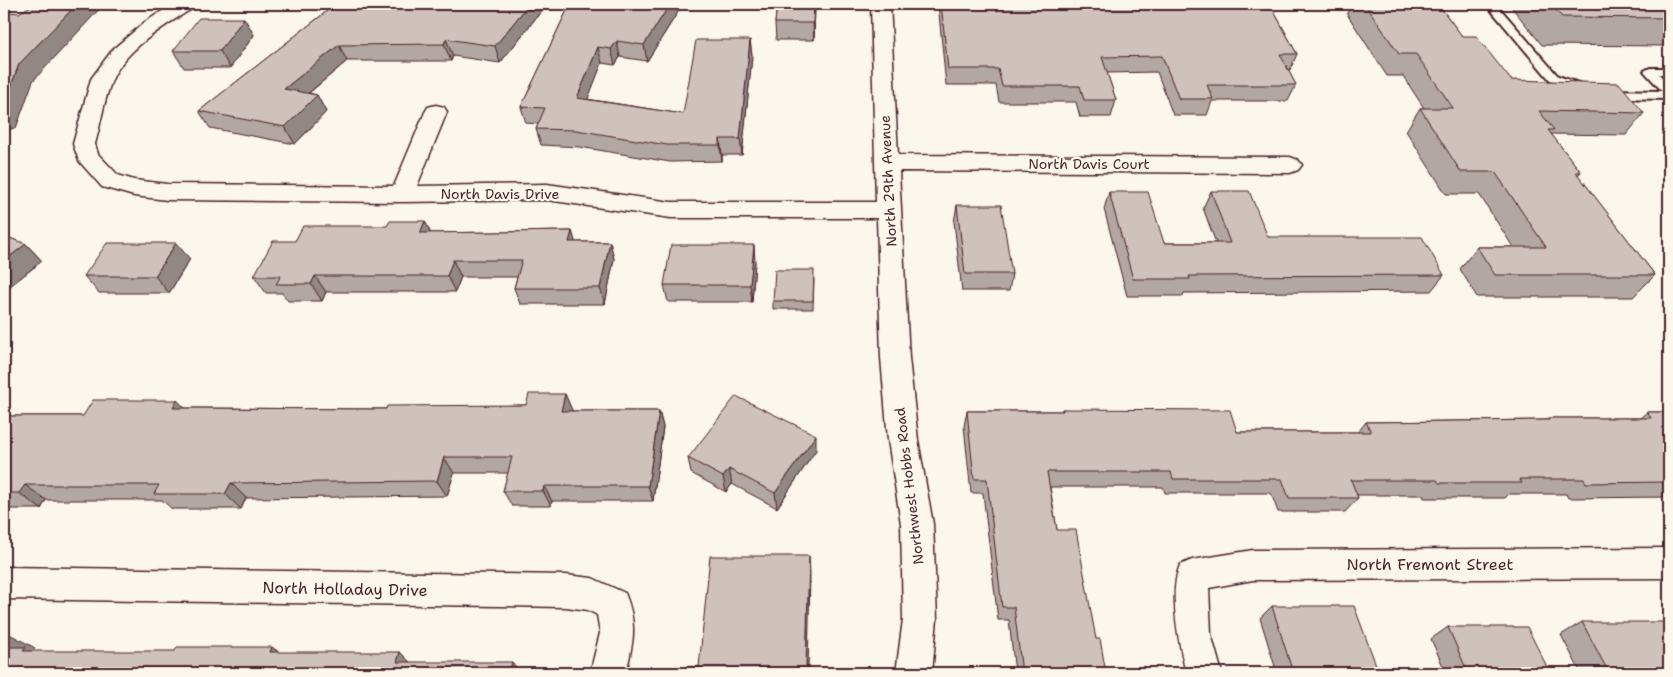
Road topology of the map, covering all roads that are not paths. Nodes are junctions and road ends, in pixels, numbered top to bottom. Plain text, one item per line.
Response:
1 (186, 4) edge
2 (880, 4) edge
3 (1490, 4) edge
4 (1669, 71) edge
5 (1669, 93) edge
6 (436, 112) dead end
7 (888, 163) junction
8 (1290, 165) dead end
9 (402, 194) junction
10 (890, 210) junction
11 (895, 358) joint
12 (1669, 563) edge
13 (4, 583) edge
14 (608, 673) edge
15 (914, 673) edge
16 (1204, 673) edge

1 - 9 street, North Davis Drive
2 - 7 street, North 29th Avenue
3 - 5 lane
4 - 5 lane
6 - 9 street
7 - 8 street, North Davis Court
7 - 10 street, North 29th Avenue
9 - 10 street, North Davis Drive
10 - 11 street, North 29th Avenue
11 - 15 street, Northwest Hobbs Road
12 - 16 street, North Fremont Street
13 - 14 street, North Holladay Drive

